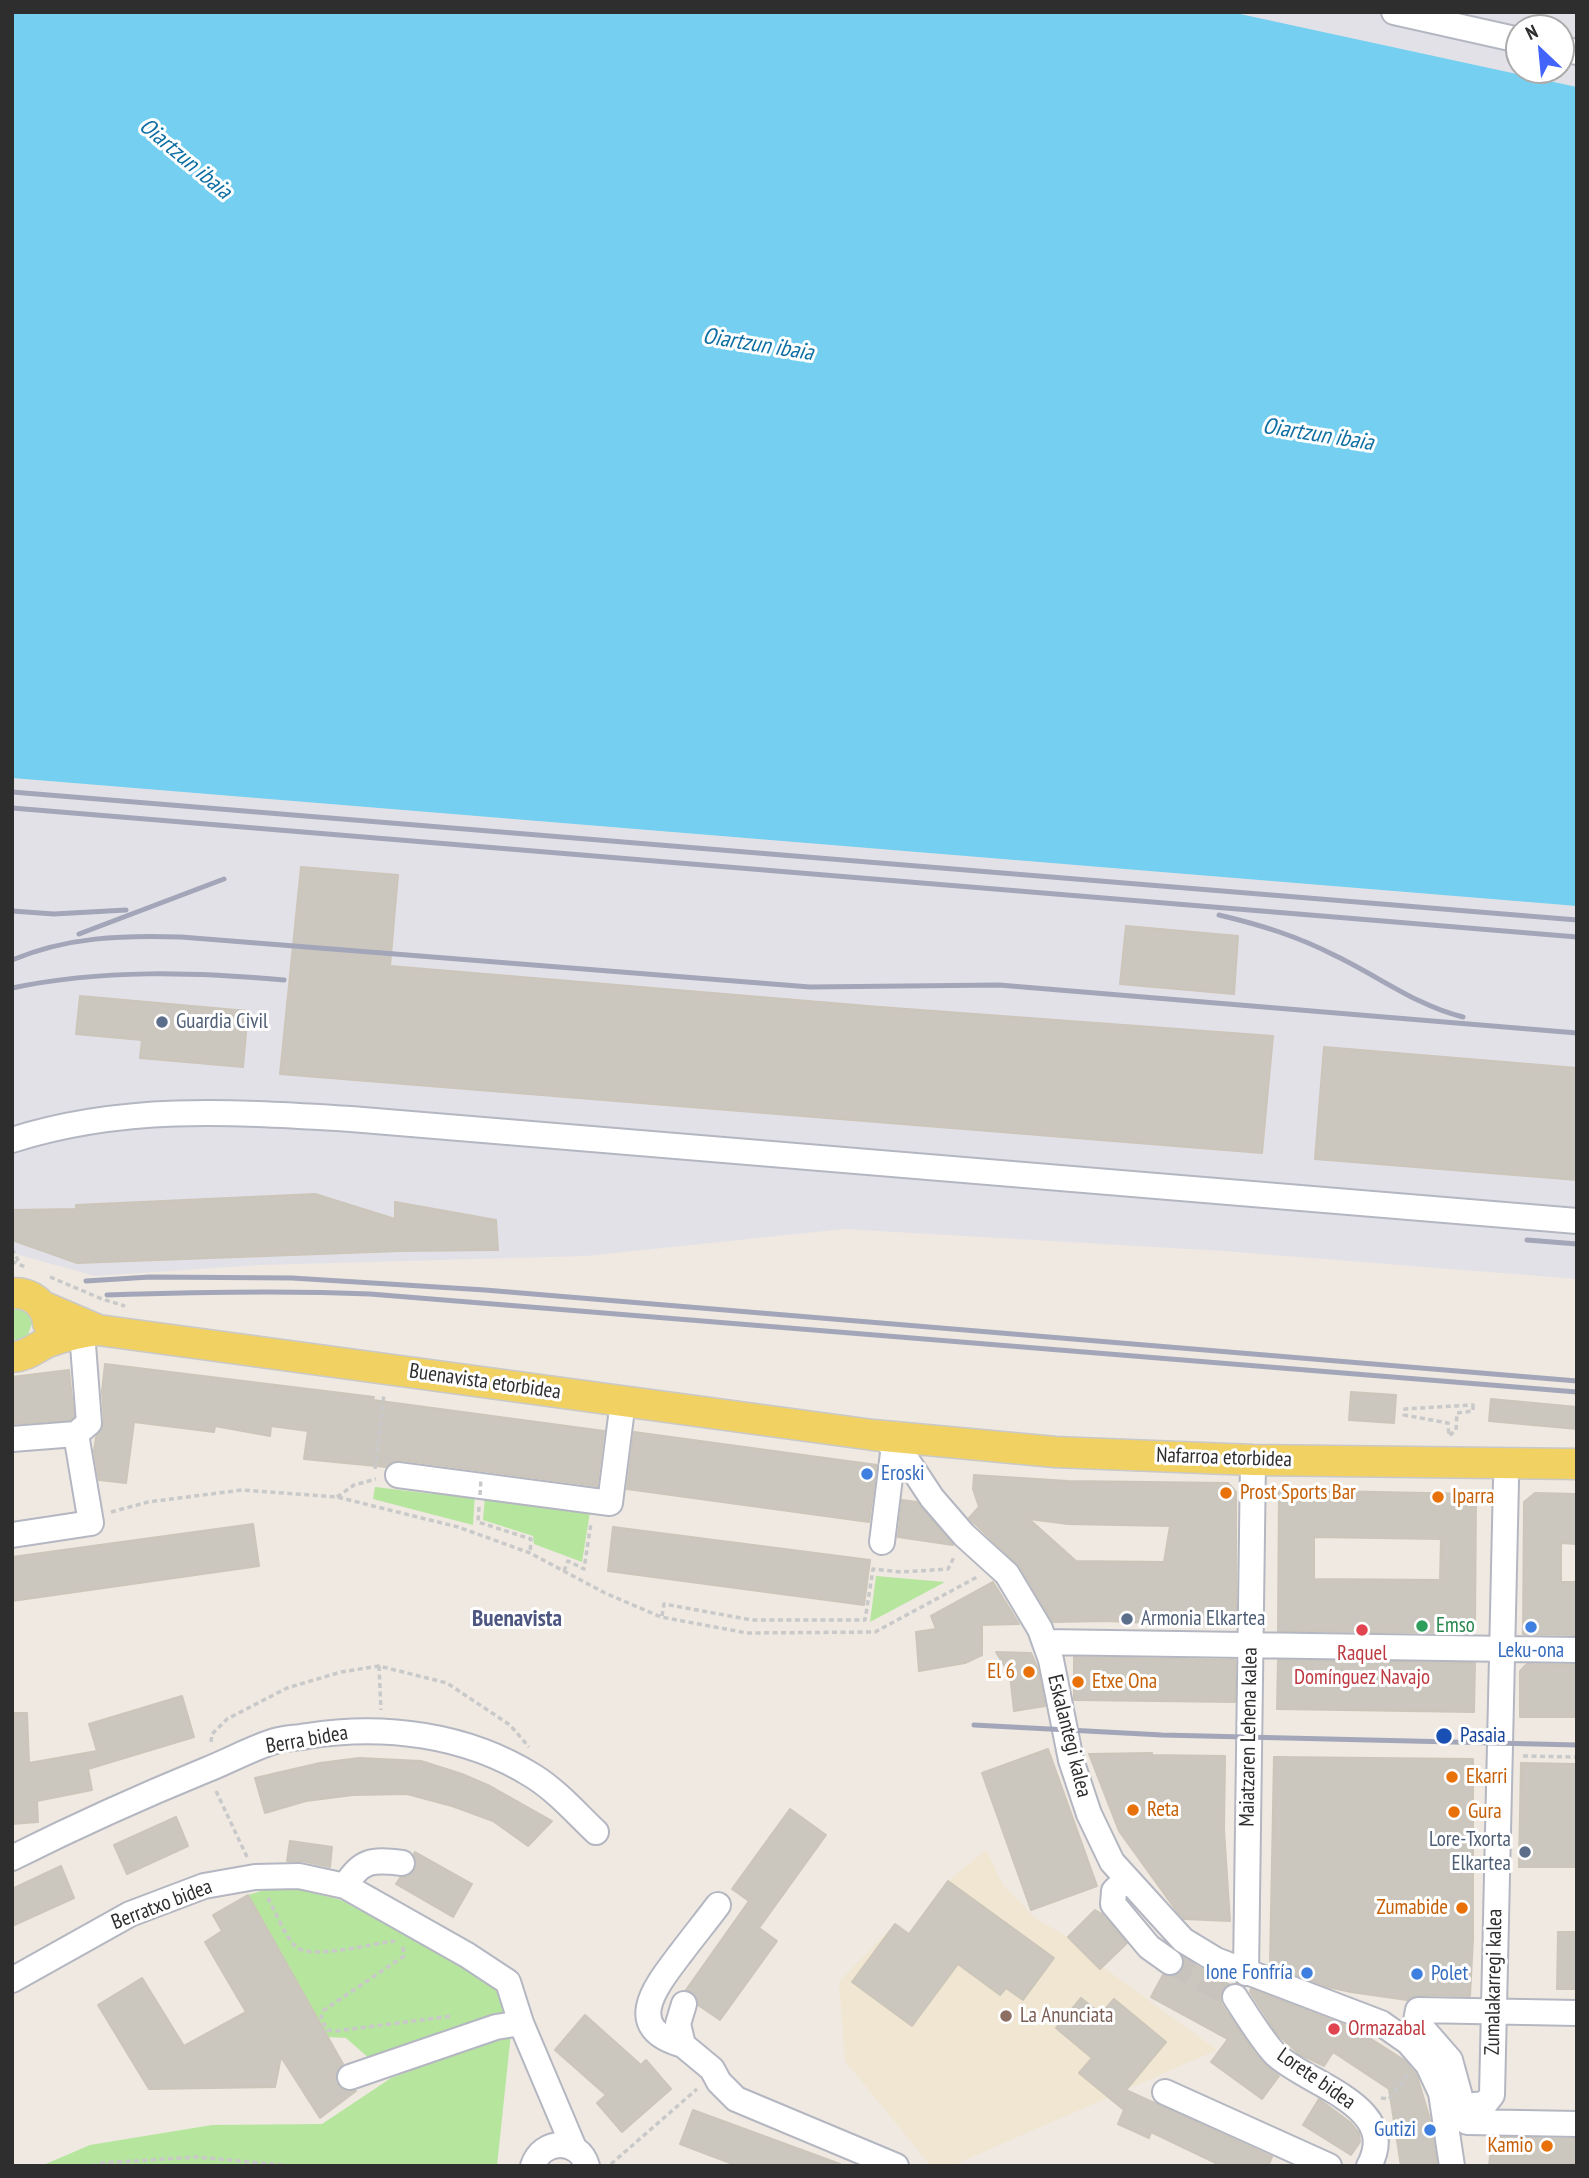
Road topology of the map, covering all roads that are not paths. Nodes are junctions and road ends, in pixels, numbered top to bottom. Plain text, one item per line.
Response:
1 (1394, 12) edge
2 (1505, 37) edge
3 (12, 1140) edge
4 (1577, 1221) edge
5 (17, 1276) edge
6 (42, 1307) junction
7 (90, 1331) junction
8 (40, 1346) junction
9 (12, 1357) edge
10 (623, 1401) junction
11 (76, 1434) junction
12 (12, 1439) edge
13 (883, 1440) junction
14 (1252, 1460) junction
15 (1577, 1464) edge
16 (398, 1475) dead end
17 (1506, 1481) dead end
18 (12, 1535) edge
19 (882, 1542) dead end
20 (1045, 1642) junction
21 (1250, 1645) junction
22 (1502, 1649) junction
23 (1577, 1650) edge
24 (596, 1832) dead end
25 (12, 1858) edge
26 (402, 1863) dead end
27 (1126, 1879) junction
28 (345, 1886) junction
29 (718, 1905) dead end
30 (1170, 1962) tunnel mouth
31 (1246, 1973) junction
32 (12, 1980) edge
33 (1234, 1997) tunnel mouth
34 (684, 2004) dead end
35 (1494, 2011) junction
36 (1577, 2013) edge
37 (520, 2023) junction
38 (683, 2045) junction
39 (350, 2077) dead end
40 (1165, 2092) dead end
41 (1453, 2107) junction
42 (1577, 2124) edge
43 (571, 2145) edge
44 (533, 2166) edge
45 (895, 2166) edge
46 (1329, 2166) edge
47 (1369, 2166) edge
48 (1452, 2166) edge

1 - 2 street
3 - 4 street
5 - 6 main road, Buenavista etorbidea
6 - 7 main road, Buenavista etorbidea
6 - 8 main road
7 - 8 main road, Buenavista etorbidea
7 - 10 main road, Buenavista etorbidea
7 - 11 street
8 - 9 main road, Buenavista etorbidea
10 - 13 main road, Buenavista etorbidea
10 - 16 street
11 - 12 street
11 - 18 street
13 - 14 main road, Nafarroa etorbidea
13 - 19 street
13 - 20 street, Eskalantegi kalea
14 - 15 main road, Nafarroa etorbidea
14 - 21 street, Maiatzaren Lehena kalea
17 - 22 street, Zumalakarregi kalea
20 - 21 street
20 - 27 street, Eskalantegi kalea
21 - 22 street
21 - 31 street, Maiatzaren Lehena kalea
22 - 23 street
22 - 35 street, Zumalakarregi kalea
24 - 25 street, Berra bidea
26 - 28 street
27 - 30 street
27 - 31 street, Eskalantegi kalea
28 - 32 street, Berratxo bidea
28 - 37 street, Berratxo bidea
29 - 38 street
31 - 41 street, Eskalantegi kalea
33 - 47 street, Lorete bidea
34 - 38 street
35 - 36 street
35 - 41 street, Zumalakarregi kalea
35 - 41 street
37 - 39 street
37 - 43 street
38 - 45 street
40 - 46 street
41 - 42 street
41 - 48 street, Eskalantegi kalea
43 - 44 street

